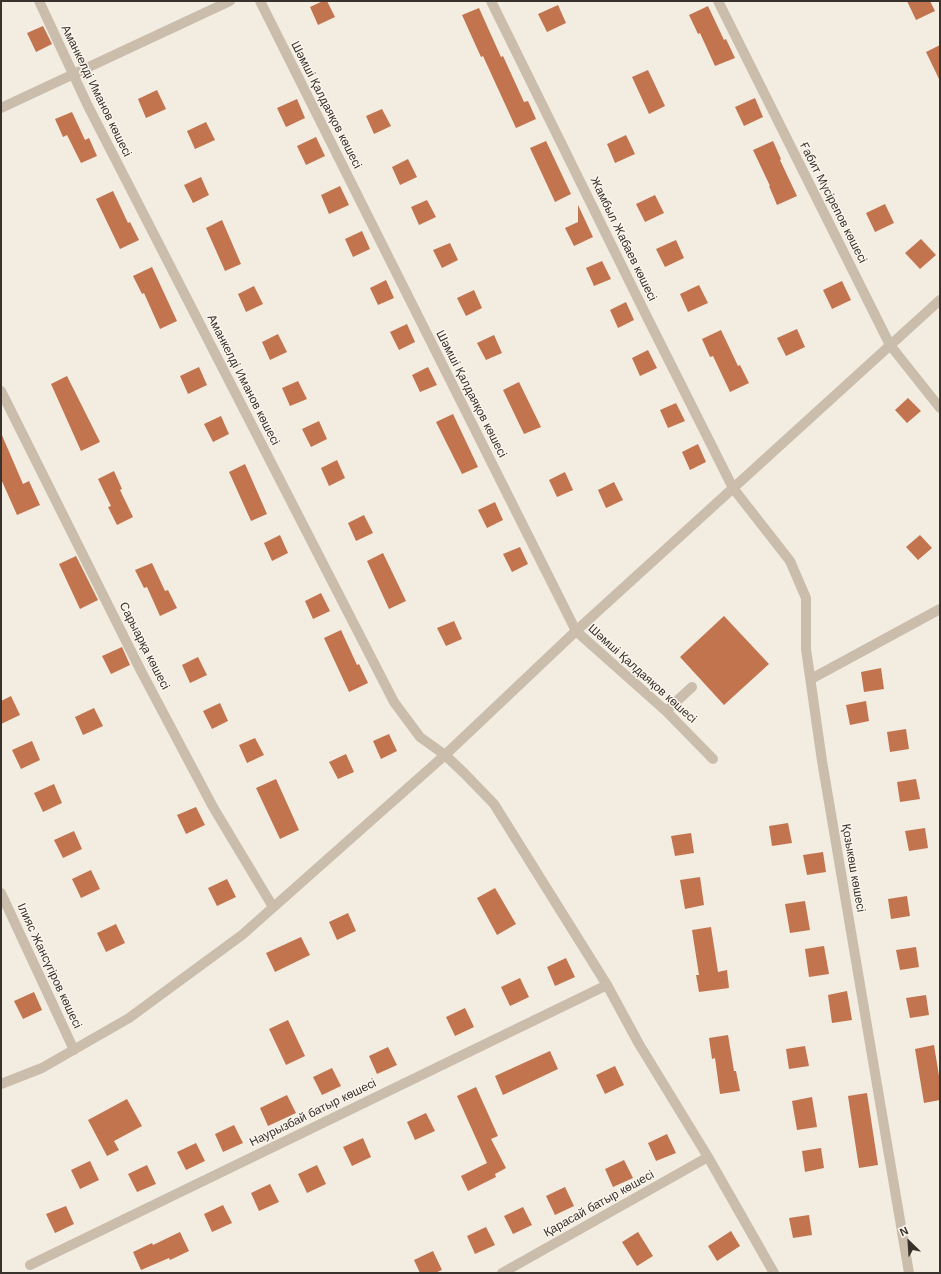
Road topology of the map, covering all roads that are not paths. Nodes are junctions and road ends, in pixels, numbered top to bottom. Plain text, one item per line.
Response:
1 (39, 1) edge
2 (230, 1) edge
3 (260, 1) edge
4 (491, 1) edge
5 (718, 1) edge
6 (73, 74) junction
7 (1, 108) edge
8 (940, 300) edge
9 (890, 346) junction
10 (1, 391) edge
11 (940, 408) edge
12 (733, 488) junction
13 (940, 610) edge
14 (576, 631) junction
15 (811, 679) junction
16 (692, 687) dead end
17 (666, 711) junction
18 (445, 755) junction
19 (713, 759) dead end
20 (1, 893) edge
21 (273, 907) junction
22 (607, 985) junction
23 (74, 1050) junction
24 (1, 1084) edge
25 (708, 1157) junction
26 (30, 1265) dead end
27 (502, 1273) edge
28 (774, 1273) edge
29 (909, 1273) edge

1 - 6 street, Аманкелді Иманов көшесі
2 - 6 street
3 - 14 street, Шәмші Қалдаяқов көшесі
4 - 12 street, Жамбыл Жабаев көшесі
5 - 9 street, Ғабит Мүсірепов көшесі
6 - 7 street
6 - 18 street, Аманкелді Иманов көшесі
8 - 9 street
9 - 11 street, Ғабит Мүсірепов көшесі
9 - 12 street
10 - 21 street, Сарыарқа көшесі
12 - 14 street
12 - 15 street, Қозыкөш көшесі
13 - 15 street
14 - 17 street, Шәмші Қалдаяқов көшесі
14 - 18 street
15 - 29 street, Қозыкөш көшесі
16 - 17 street
17 - 19 street, Шәмші Қалдаяқов көшесі
18 - 21 street
18 - 22 street, Аманкелді Иманов көшесі
20 - 23 street, Ілияс Жансүгіров көшесі
21 - 23 street
22 - 25 street, Аманкелді Иманов көшесі
22 - 26 street, Наурызбай батыр көшесі
23 - 24 street
25 - 27 street, Қарасай батыр көшесі
25 - 28 street, Аманкелді Иманов көшесі

